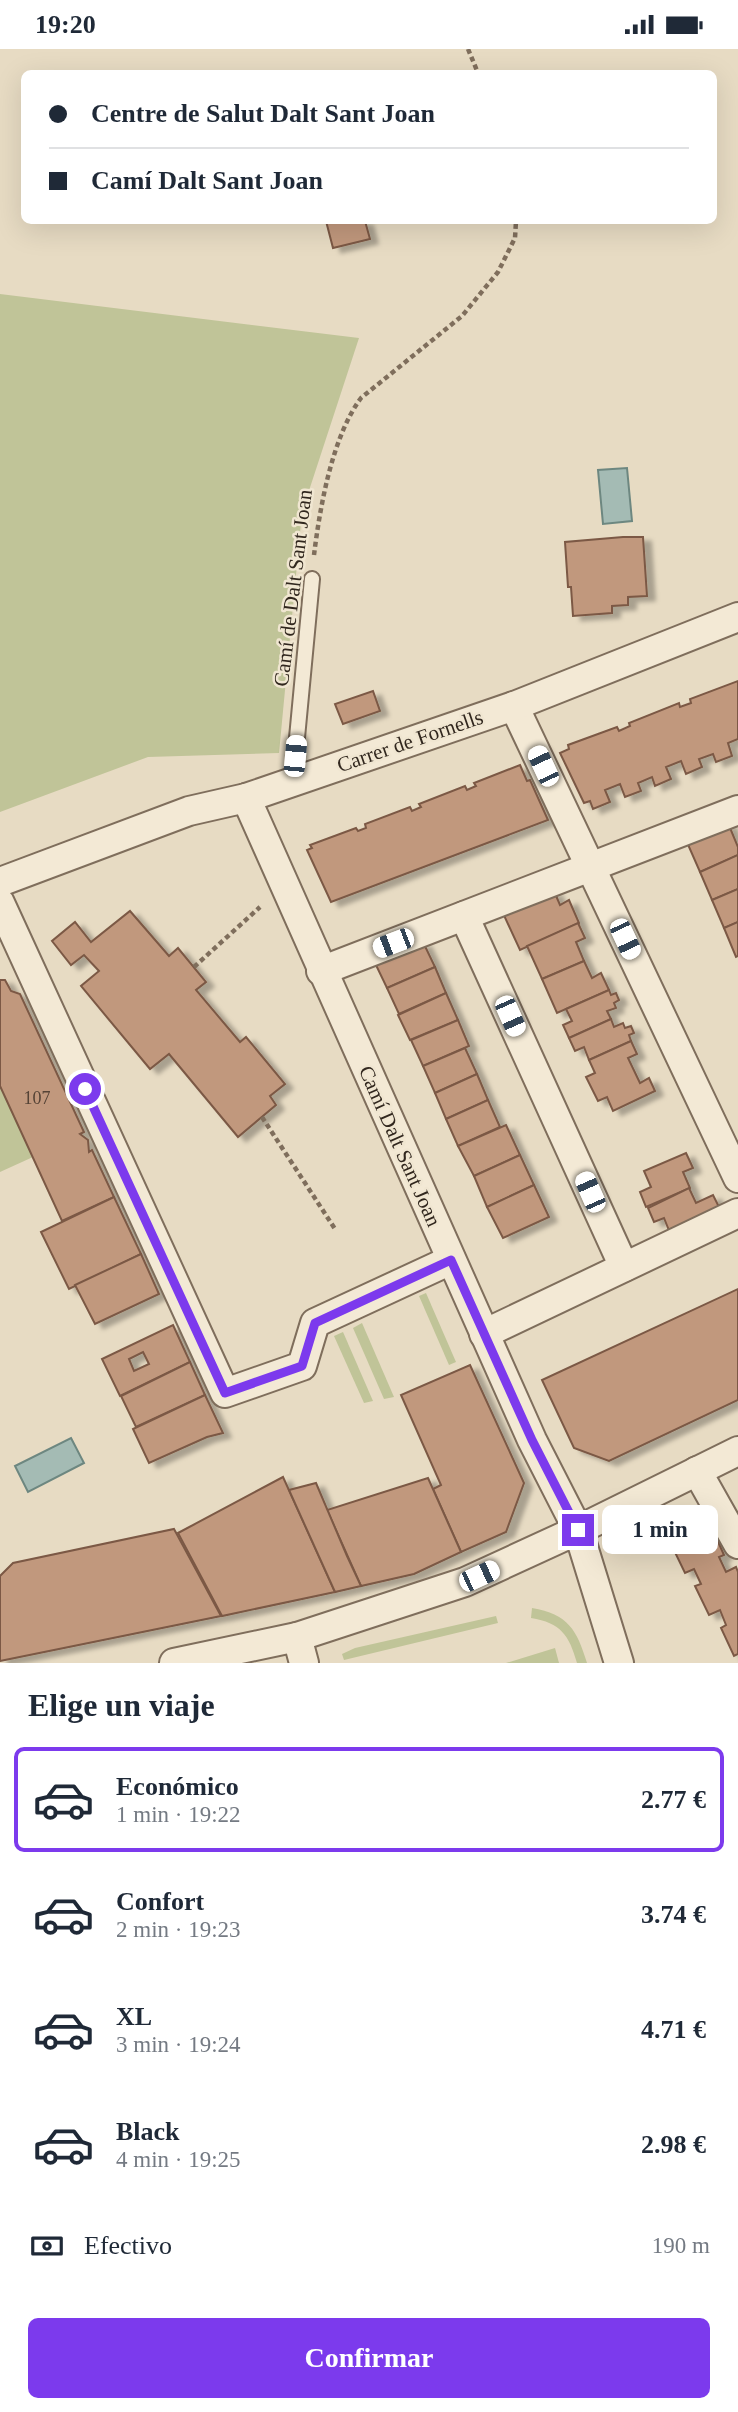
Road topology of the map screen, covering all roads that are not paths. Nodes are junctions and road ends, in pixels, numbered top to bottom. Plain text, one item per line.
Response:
1 (312, 579) road end
2 (738, 617) edge
3 (514, 706) junction
4 (293, 780) junction
5 (246, 798) junction
6 (738, 810) edge
7 (591, 867) junction
8 (0, 882) edge
9 (0, 903) edge
10 (464, 916) junction
11 (321, 971) junction
12 (738, 1178) edge
13 (738, 1213) edge
14 (451, 1260) junction
15 (624, 1268) junction
16 (484, 1334) junction
17 (738, 1451) edge
18 (697, 1471) junction
19 (578, 1530) junction
20 (738, 1544) edge
21 (301, 1650) edge
22 (174, 1663) edge
23 (619, 1663) edge

1 - 4 lane, Camí de Dalt Sant Joan
2 - 3 street, Carrer de Fornells
3 - 4 street, Carrer de Fornells
3 - 7 street
4 - 5 street, Carrer de Fornells
5 - 8 street, Carrer de Fornells
5 - 11 street, Camí Dalt Sant Joan
6 - 7 street
7 - 10 street
7 - 12 street
9 - 14 street
10 - 11 street
10 - 15 street
11 - 14 street, Camí Dalt Sant Joan
13 - 15 street
14 - 16 street, Camí Dalt Sant Joan
15 - 16 street
16 - 19 street, Camí Dalt Sant Joan
17 - 18 street
18 - 19 street
18 - 20 street
19 - 21 street
19 - 23 street, Camí Dalt Sant Joan
21 - 22 street

